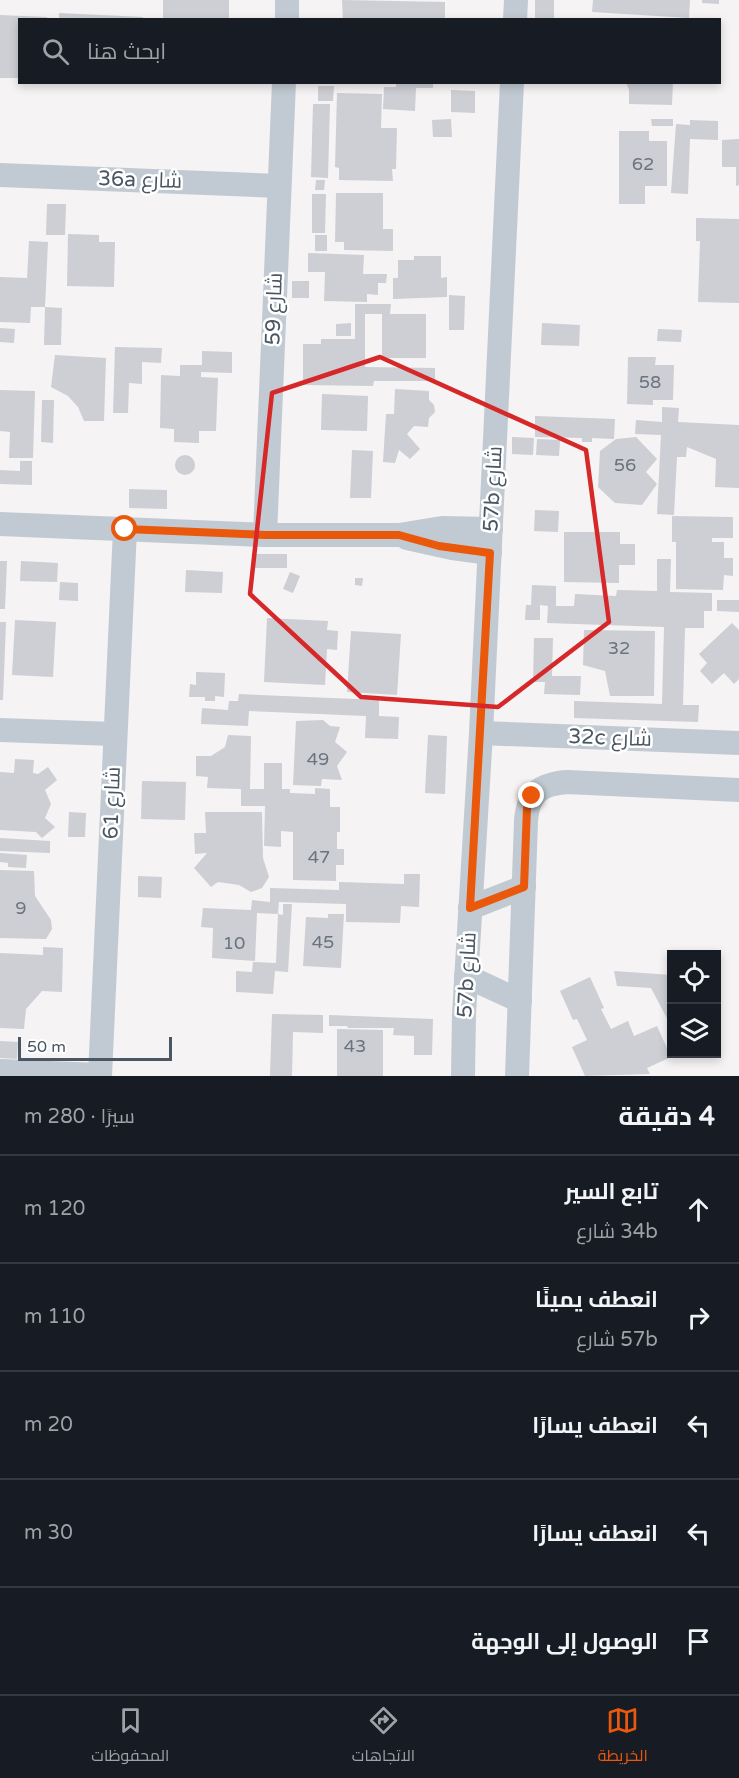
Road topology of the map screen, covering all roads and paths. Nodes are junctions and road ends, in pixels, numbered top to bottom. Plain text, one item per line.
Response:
1 (287, 0) edge
2 (516, 0) edge
3 (287, 18) edge
4 (515, 18) edge
5 (284, 84) edge
6 (512, 84) edge
7 (0, 175) edge
8 (279, 186) junction
9 (0, 524) edge
10 (125, 529) junction
11 (491, 529) junction
12 (265, 535) junction
13 (399, 535) junction
14 (490, 553) junction
15 (0, 729) edge
16 (481, 733) junction
17 (114, 734) junction
18 (739, 743) edge
19 (739, 790) edge
20 (524, 887) junction
21 (470, 908) junction
22 (466, 976) junction
23 (520, 1001) junction
24 (0, 1071) edge
25 (100, 1075) edge
26 (463, 1076) edge
27 (517, 1076) edge

1 - 3 street
2 - 4 street
5 - 8 street, شارع 59
6 - 11 street, 57b شارع
7 - 8 street, 36a شارع
8 - 12 street, شارع 59
9 - 10 street
10 - 12 street
10 - 17 street, شارع 61
11 - 13 street
11 - 14 street, 57b شارع
12 - 13 street
13 - 14 street
14 - 16 street, 57b شارع
15 - 17 street
16 - 18 street, 32c شارع
16 - 21 street, 57b شارع
17 - 25 street, شارع 61
19 - 20 street
20 - 21 street
20 - 23 street
21 - 22 street, 57b شارع
22 - 23 street
22 - 26 street, 57b شارع
23 - 27 street
24 - 25 street

